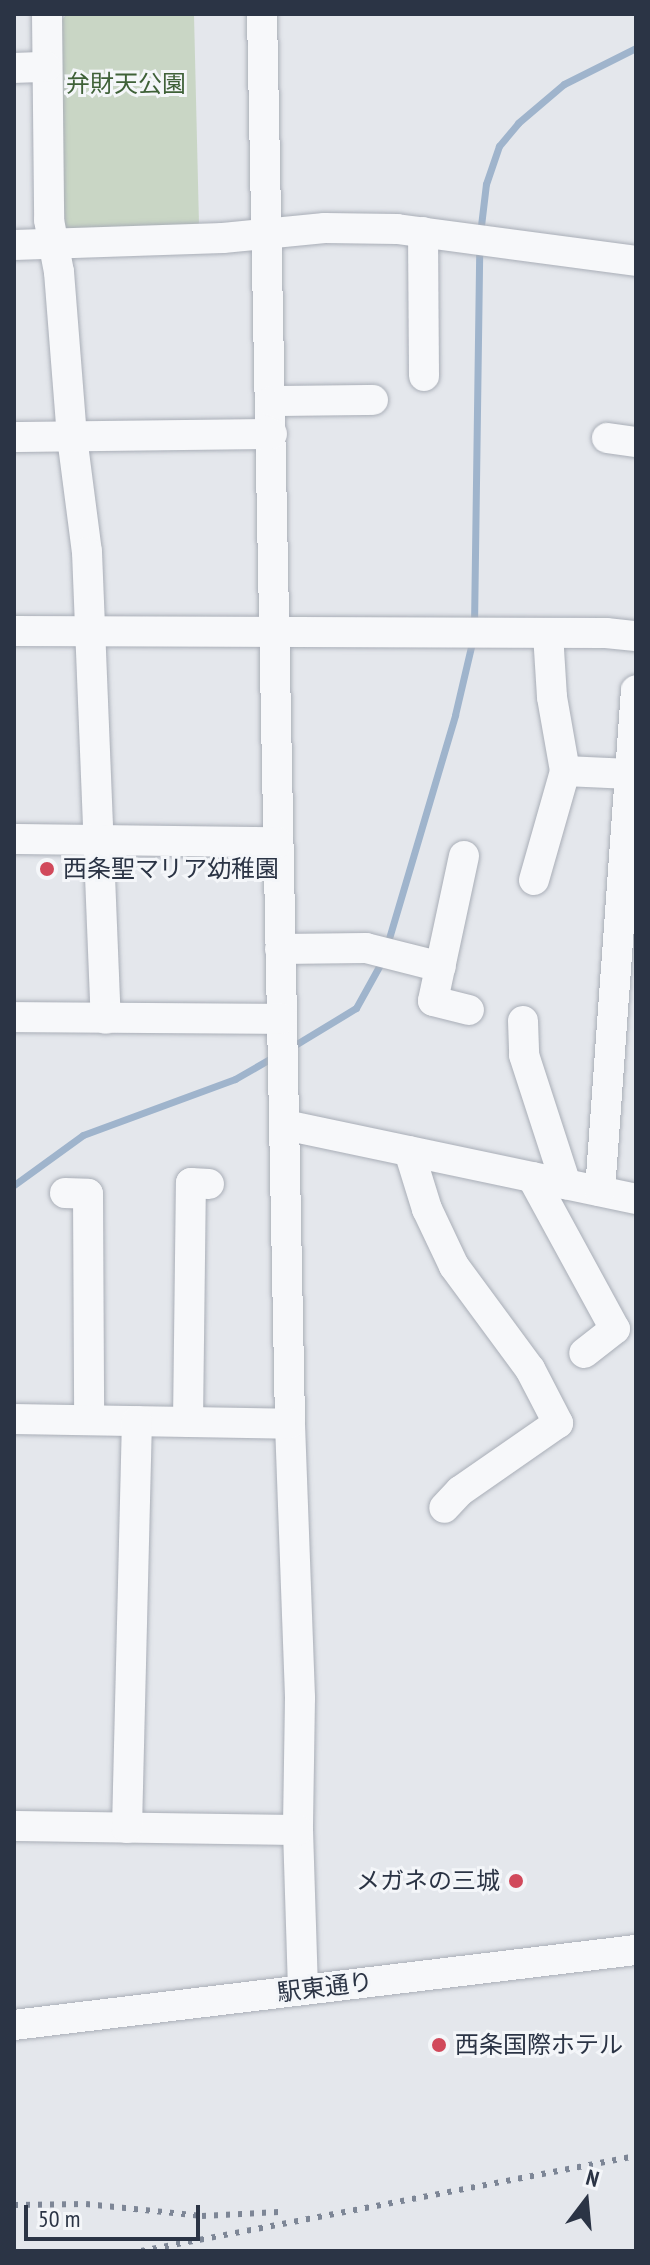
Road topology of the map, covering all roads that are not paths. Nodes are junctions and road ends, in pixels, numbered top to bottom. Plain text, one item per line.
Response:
1 (47, 14) edge
2 (262, 14) edge
3 (46, 67) junction
4 (14, 68) edge
5 (423, 232) junction
6 (266, 234) junction
7 (53, 242) junction
8 (14, 245) edge
9 (636, 261) edge
10 (424, 376) dead end
11 (373, 400) dead end
12 (272, 401) junction
13 (272, 434) junction
14 (14, 437) edge
15 (72, 437) junction
16 (14, 631) edge
17 (91, 631) junction
18 (274, 632) junction
19 (548, 633) junction
20 (636, 636) edge
21 (636, 690) edge
22 (565, 771) junction
23 (630, 774) junction
24 (14, 839) edge
25 (99, 840) junction
26 (278, 842) junction
27 (463, 856) dead end
28 (534, 880) dead end
29 (629, 898) edge
30 (280, 949) junction
31 (441, 967) junction
32 (469, 1010) dead end
33 (625, 1011) edge
34 (14, 1017) edge
35 (106, 1019) junction
36 (282, 1019) junction
37 (523, 1021) dead end
38 (285, 1125) junction
39 (409, 1151) junction
40 (532, 1177) junction
41 (209, 1184) dead end
42 (566, 1184) junction
43 (600, 1191) junction
44 (65, 1193) dead end
45 (636, 1199) edge
46 (584, 1353) dead end
47 (14, 1419) edge
48 (89, 1420) junction
49 (137, 1421) junction
50 (188, 1422) junction
51 (290, 1424) junction
52 (444, 1508) dead end
53 (14, 1826) edge
54 (127, 1828) junction
55 (298, 1830) junction
56 (636, 1950) edge
57 (303, 1989) junction
58 (14, 2025) edge

1 - 3 street
2 - 6 street
3 - 4 street
3 - 7 street
5 - 6 street
5 - 9 street
5 - 10 street
6 - 7 street
6 - 12 street
7 - 8 street
7 - 15 street
11 - 12 street
12 - 13 street
13 - 15 street
13 - 18 street
14 - 15 street
15 - 17 street
16 - 17 street
17 - 18 street
17 - 25 street
18 - 19 street
18 - 26 street
19 - 20 street
19 - 22 street
21 - 23 street
22 - 23 street
22 - 28 street
23 - 29 street
24 - 25 street
25 - 26 street
25 - 35 street
26 - 30 street
27 - 31 street
29 - 33 street
30 - 31 street
30 - 36 street
31 - 32 street
33 - 43 street
34 - 35 street
35 - 36 street
36 - 38 street
37 - 42 street
38 - 39 street
38 - 51 street
39 - 40 street
39 - 52 street
40 - 42 street
40 - 46 street
41 - 50 street
42 - 43 street
43 - 45 street
44 - 48 street
47 - 48 street
48 - 49 street
49 - 50 street
49 - 54 street
50 - 51 street
51 - 55 street
53 - 54 street
54 - 55 street
55 - 57 street
56 - 57 street, 駅東通り
57 - 58 street, 駅東通り

